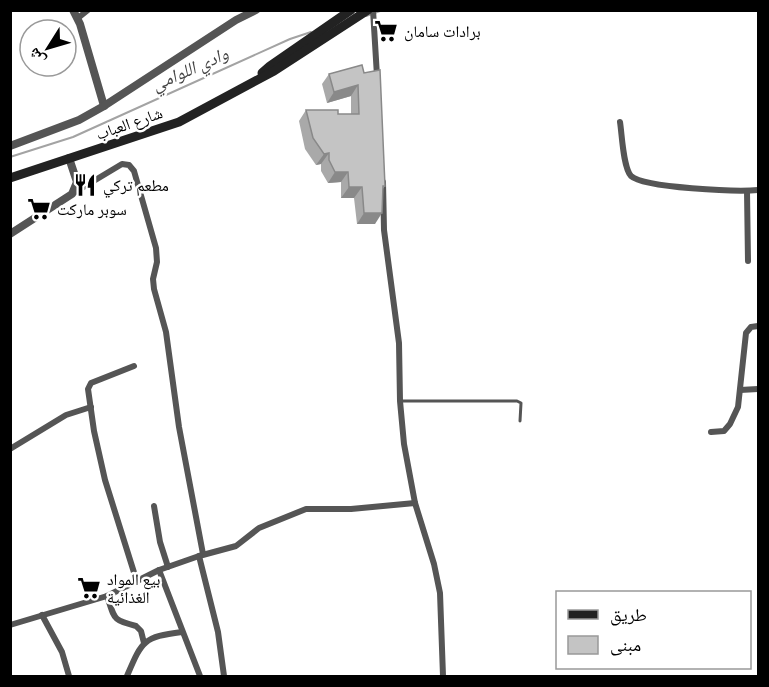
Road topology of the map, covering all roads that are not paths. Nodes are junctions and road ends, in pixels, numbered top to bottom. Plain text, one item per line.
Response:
1 (88, 10) edge
2 (255, 10) edge
3 (351, 10) edge
4 (360, 10) edge
5 (368, 10) edge
6 (373, 10) edge
7 (75, 14) edge
8 (324, 29) junction
9 (377, 79) edge
10 (252, 83) junction
11 (104, 106) junction
12 (620, 122) dead end
13 (10, 146) edge
14 (69, 158) junction
15 (383, 177) edge
16 (10, 178) edge
17 (759, 190) edge
18 (747, 191) junction
19 (72, 194) junction
20 (10, 234) edge
21 (747, 261) dead end
22 (759, 326) edge
23 (134, 366) dead end
24 (759, 389) edge
25 (740, 390) junction
26 (400, 401) junction
27 (91, 407) junction
28 (520, 421) dead end
29 (711, 432) dead end
30 (10, 449) edge
31 (415, 503) junction
32 (154, 506) dead end
33 (201, 555) junction
34 (168, 567) junction
35 (159, 570) junction
36 (137, 582) junction
37 (107, 596) junction
38 (42, 615) junction
39 (10, 625) edge
40 (182, 632) junction
41 (144, 643) junction
42 (69, 676) edge
43 (127, 676) edge
44 (200, 676) edge
45 (224, 676) edge
46 (443, 676) edge

1 - 7 street
2 - 11 street
3 - 8 main road, شارع العباب
4 - 8 main road
5 - 10 main road, شارع العباب
6 - 9 street
7 - 11 street
8 - 10 main road, شارع العباب
10 - 14 main road, شارع العباب
11 - 13 street
12 - 18 street
14 - 16 main road, شارع العباب
14 - 19 street
15 - 26 street
17 - 18 street
18 - 21 street
19 - 20 street
19 - 33 street
22 - 25 street
23 - 27 street
24 - 25 street
25 - 29 street
26 - 28 lane
26 - 31 street
27 - 30 street
27 - 36 street
31 - 33 street
31 - 46 street
32 - 34 street
33 - 34 street
33 - 45 street
34 - 35 street
35 - 36 street
35 - 40 street
36 - 37 street
37 - 38 street
37 - 41 street
38 - 39 street
38 - 42 street
40 - 41 street
40 - 44 street
41 - 43 street

